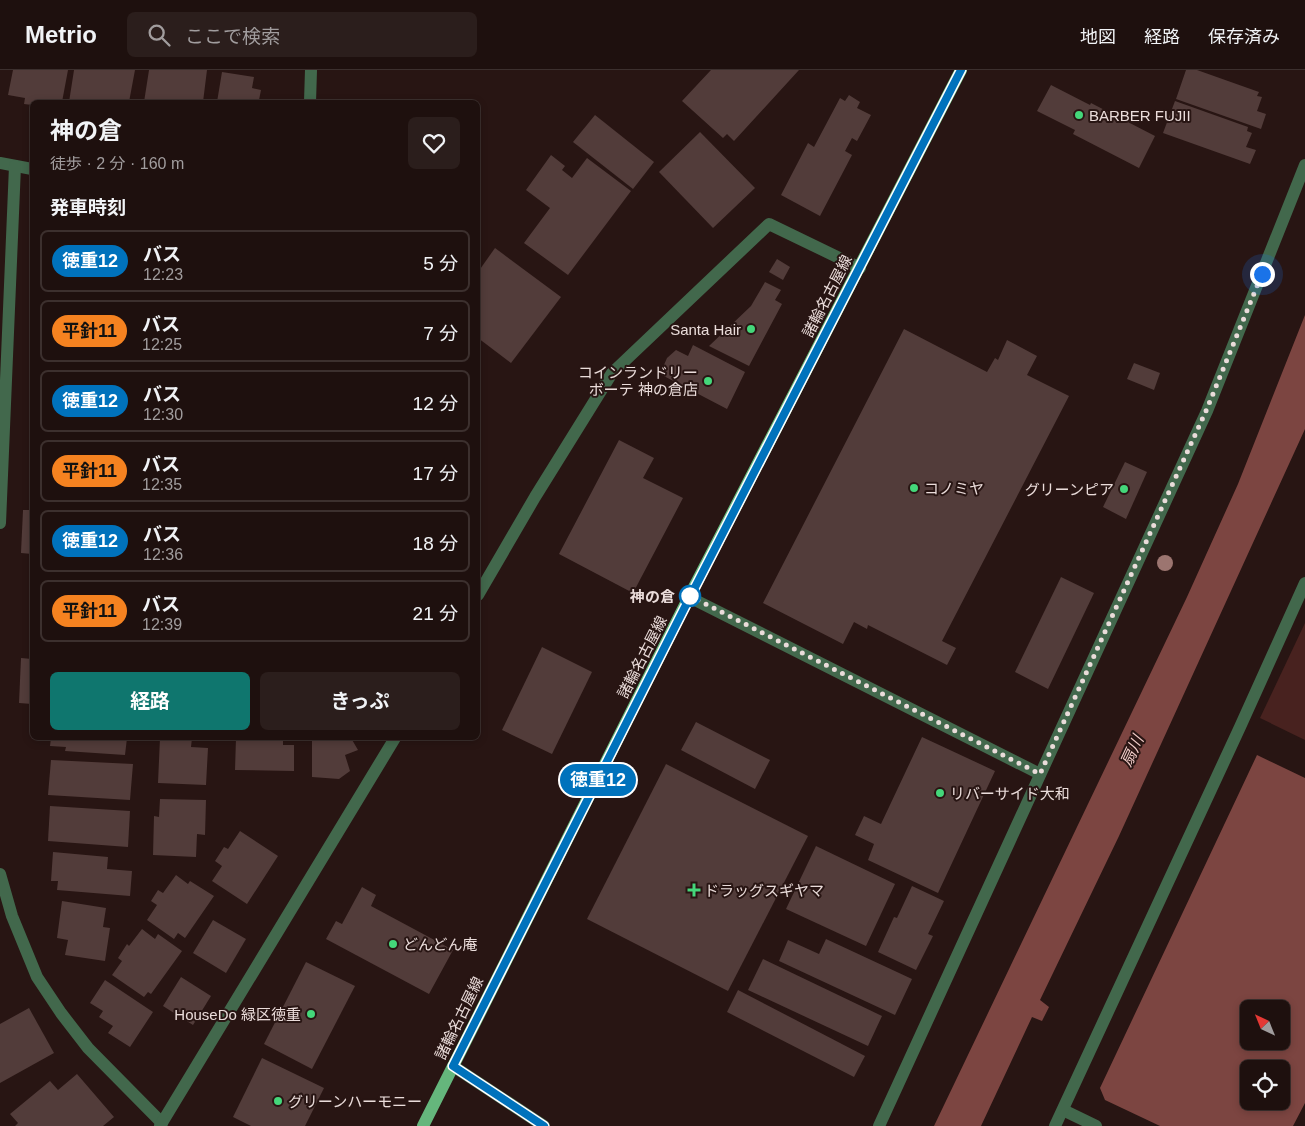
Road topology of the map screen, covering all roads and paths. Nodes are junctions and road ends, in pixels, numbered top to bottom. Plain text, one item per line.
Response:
1 (311, 70) edge
2 (961, 70) edge
3 (310, 100) edge
4 (0, 163) edge
5 (1305, 165) edge
6 (15, 166) junction
7 (30, 169) edge
8 (860, 268) junction
9 (0, 523) edge
10 (1305, 583) edge
11 (480, 592) edge
12 (690, 597) junction
13 (390, 740) edge
14 (1040, 774) junction
15 (0, 874) edge
16 (453, 1066) junction
17 (1063, 1110) junction
18 (161, 1124) edge
19 (423, 1126) edge
20 (544, 1126) edge
21 (878, 1126) edge
22 (1055, 1126) edge
23 (1096, 1126) edge

1 - 3 street
2 - 8 main road, 諸輪名古屋線
4 - 6 street
5 - 14 street
6 - 7 street
6 - 9 street
8 - 11 street
8 - 12 main road, 諸輪名古屋線
10 - 17 street
12 - 14 street
12 - 16 main road, 諸輪名古屋線
13 - 18 street
14 - 21 street
15 - 18 street
16 - 19 main road, 諸輪名古屋線
16 - 20 street
17 - 22 street
17 - 23 street

